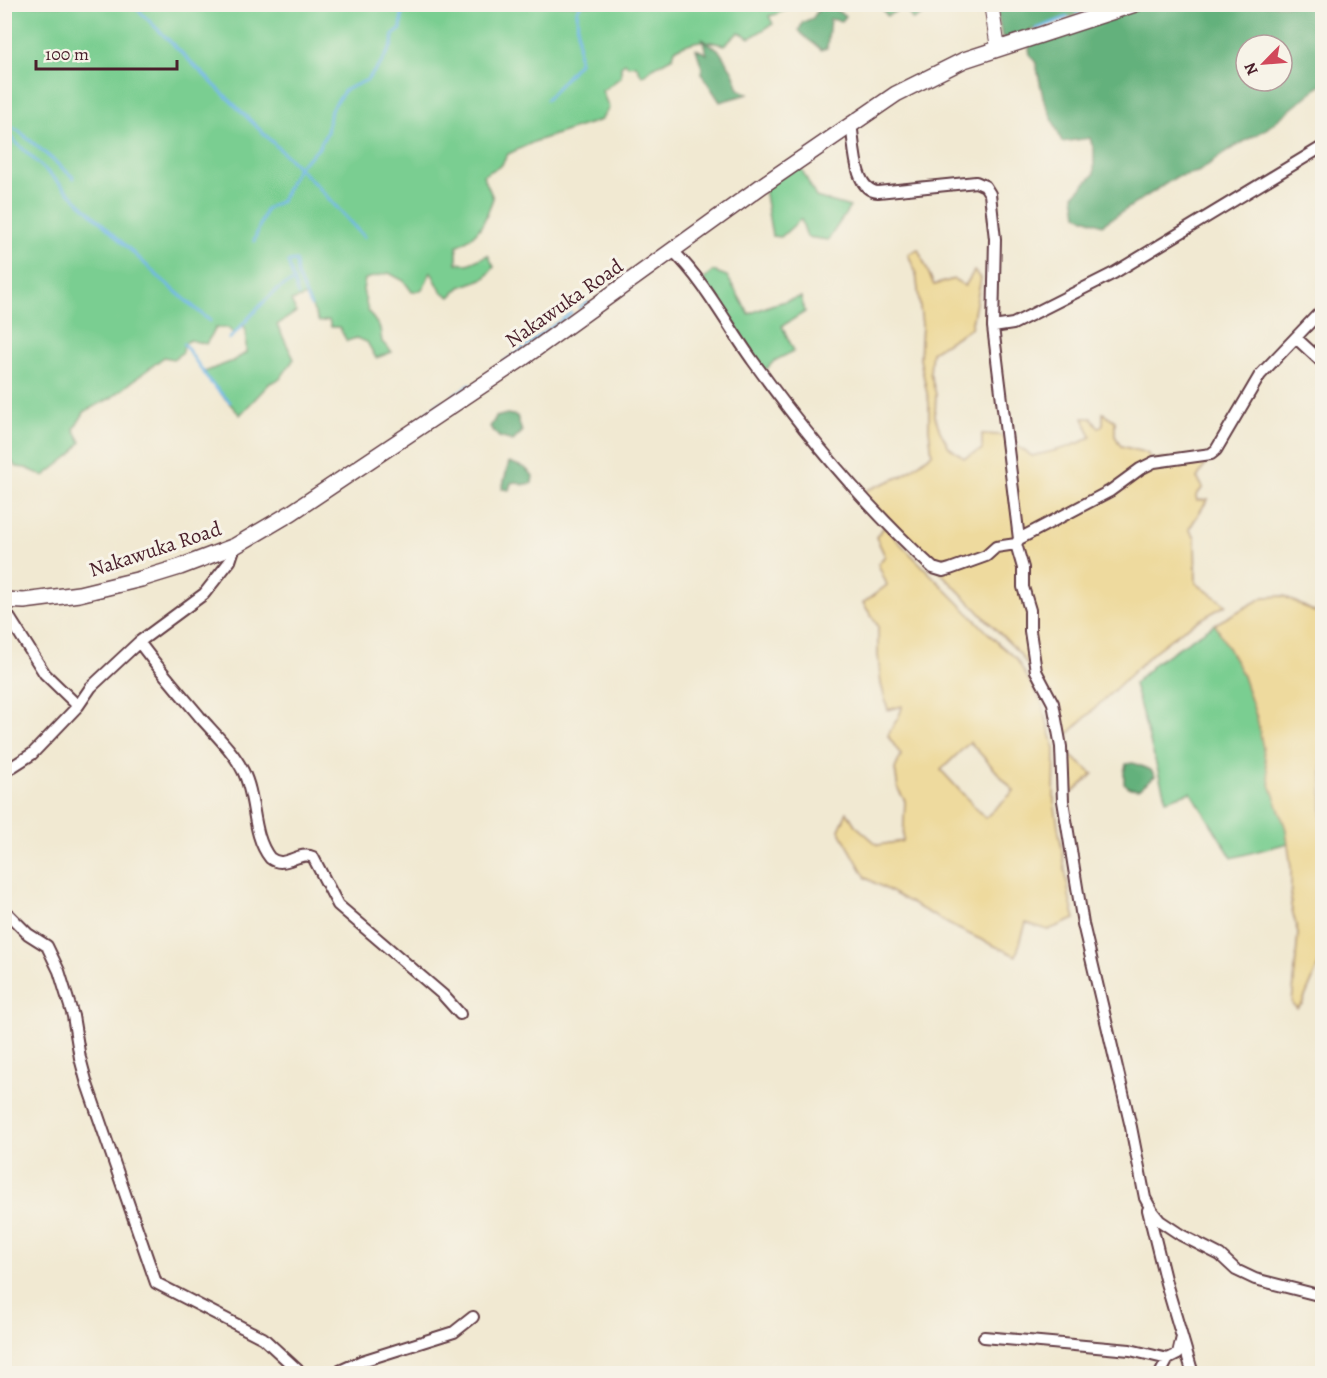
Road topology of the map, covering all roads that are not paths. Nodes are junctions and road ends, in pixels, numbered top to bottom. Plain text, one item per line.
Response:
1 (991, 4) edge
2 (1135, 4) edge
3 (998, 48) junction
4 (851, 124) junction
5 (1323, 147) edge
6 (673, 251) junction
7 (1323, 310) edge
8 (993, 327) junction
9 (1296, 338) junction
10 (1323, 362) edge
11 (1017, 541) junction
12 (236, 546) junction
13 (4, 600) edge
14 (4, 609) edge
15 (139, 642) junction
16 (78, 706) junction
17 (4, 772) edge
18 (4, 910) edge
19 (460, 1014) dead end
20 (1145, 1198) junction
21 (1323, 1296) edge
22 (472, 1317) dead end
23 (984, 1337) dead end
24 (1182, 1337) junction
25 (1168, 1359) junction
26 (302, 1374) edge
27 (333, 1374) edge
28 (1160, 1374) edge
29 (1193, 1374) edge

1 - 3 street
2 - 3 main road, Nakawuka Road
3 - 4 main road, Nakawuka Road
4 - 6 main road, Nakawuka Road
4 - 8 street
5 - 8 street
6 - 11 street
6 - 12 main road, Nakawuka Road
7 - 9 street
8 - 11 street
9 - 10 street
9 - 11 street
11 - 20 street
12 - 13 main road, Nakawuka Road
12 - 15 street
14 - 16 street
15 - 16 street
15 - 19 street
16 - 17 street
18 - 26 street
20 - 21 street
20 - 24 street
22 - 27 street
23 - 25 street
24 - 25 street
24 - 29 street
25 - 28 street

